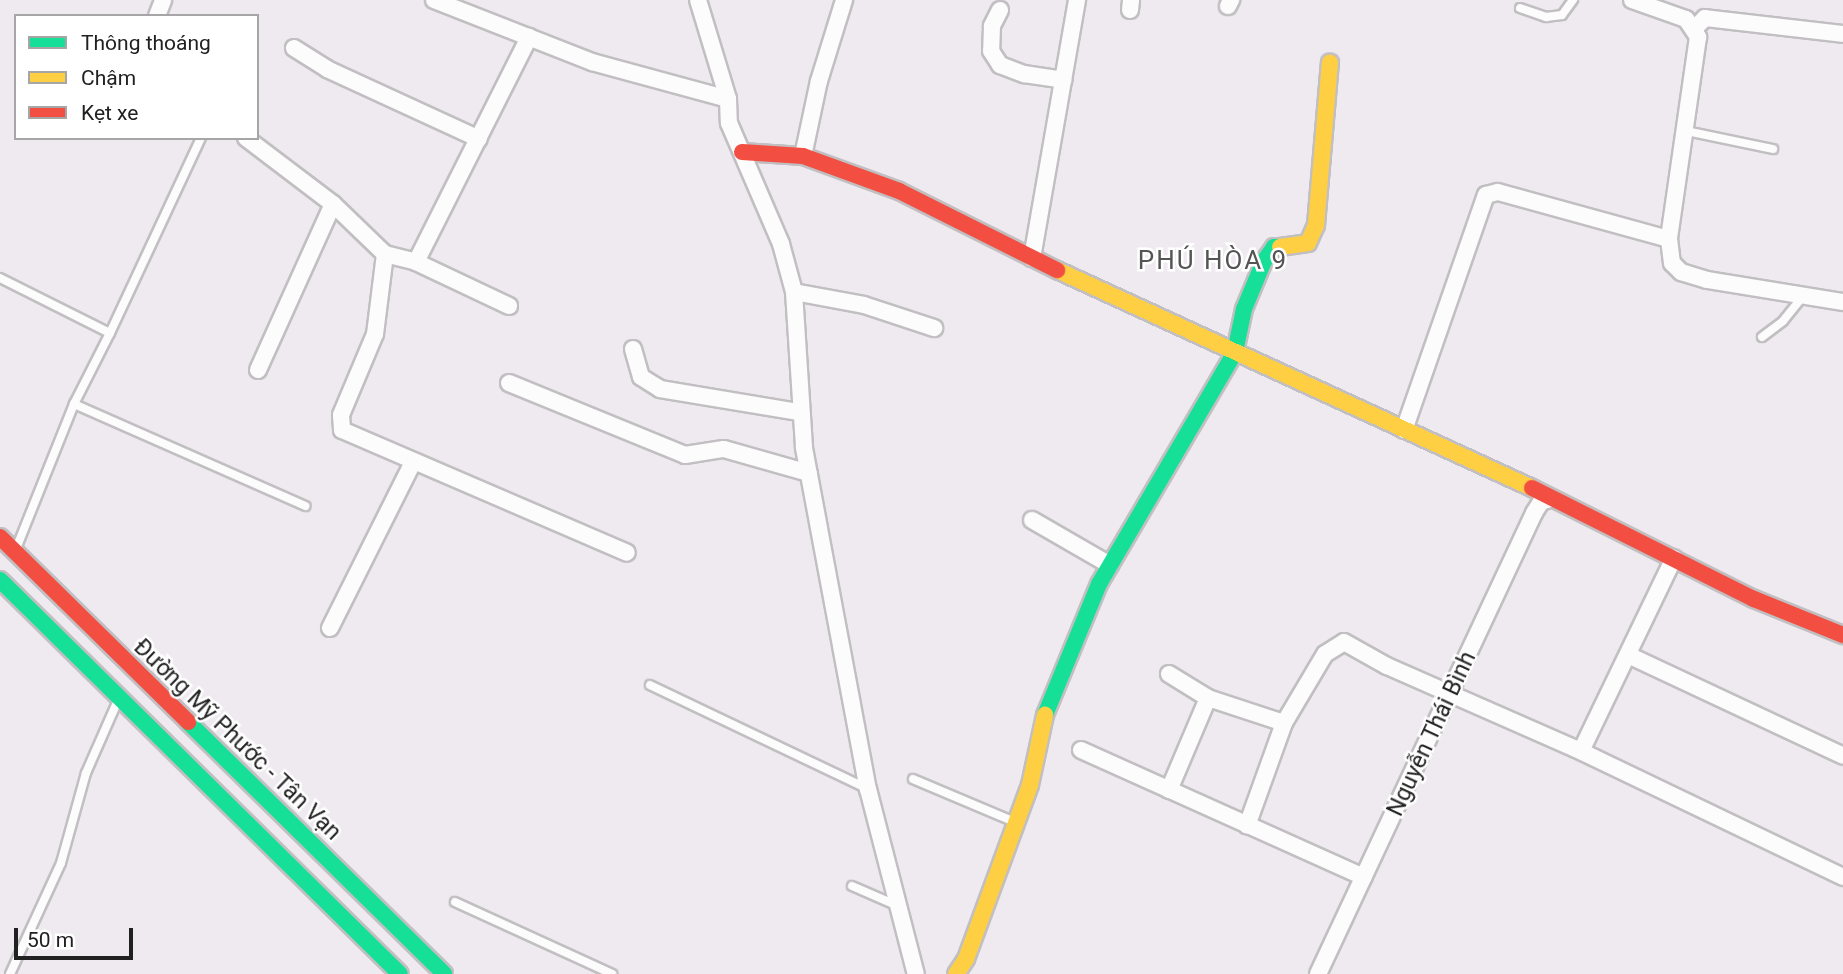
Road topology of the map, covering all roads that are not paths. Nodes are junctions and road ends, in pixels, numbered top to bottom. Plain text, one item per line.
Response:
1 (434, 0) edge
2 (698, 0) edge
3 (844, 0) edge
4 (1077, 0) edge
5 (1573, 0) edge
6 (1632, 0) edge
7 (1520, 8) dead end
8 (1000, 10) dead end
9 (1695, 28) junction
10 (1843, 34) edge
11 (529, 37) junction
12 (295, 48) dead end
13 (1330, 63) dead end
14 (1064, 80) junction
15 (728, 99) junction
16 (1686, 131) junction
17 (479, 139) junction
18 (200, 140) edge
19 (249, 140) edge
20 (1773, 149) dead end
21 (742, 152) junction
22 (803, 156) junction
23 (333, 204) junction
24 (1669, 239) junction
25 (384, 254) junction
26 (1032, 258) junction
27 (416, 262) junction
28 (0, 278) edge
29 (794, 292) junction
30 (1804, 295) junction
31 (1843, 302) edge
32 (509, 306) dead end
33 (934, 328) dead end
34 (110, 333) junction
35 (1762, 337) dead end
36 (633, 349) dead end
37 (1235, 352) junction
38 (258, 370) dead end
39 (509, 383) dead end
40 (74, 404) junction
41 (799, 412) junction
42 (1404, 430) junction
43 (413, 462) junction
44 (809, 472) junction
45 (1550, 499) junction
46 (305, 506) dead end
47 (1032, 520) dead end
48 (0, 537) edge
49 (15, 552) junction
50 (627, 553) dead end
51 (1674, 558) junction
52 (1110, 565) junction
53 (0, 580) edge
54 (331, 628) dead end
55 (1843, 635) edge
56 (1630, 656) junction
57 (1169, 674) dead end
58 (650, 685) dead end
59 (1452, 694) junction
60 (119, 697) junction
61 (1208, 698) junction
62 (1284, 723) junction
63 (1082, 750) dead end
64 (1581, 751) junction
65 (1843, 756) edge
66 (914, 779) dead end
67 (869, 789) junction
68 (1169, 790) junction
69 (1015, 822) junction
70 (1247, 827) junction
71 (1364, 877) junction
72 (1843, 877) edge
73 (852, 886) dead end
74 (455, 902) dead end
75 (898, 906) junction
76 (10, 974) edge
77 (400, 974) edge
78 (444, 974) edge
79 (612, 974) edge
80 (916, 974) edge
81 (956, 974) edge
82 (1318, 974) edge

1 - 11 street
2 - 15 street
3 - 22 street
4 - 14 street
5 - 7 lane
6 - 9 street
8 - 14 street
9 - 10 street
9 - 16 street
11 - 15 street
11 - 17 street
12 - 17 street
13 - 37 street
14 - 26 street
15 - 21 street
16 - 20 lane
16 - 24 street
17 - 27 street
18 - 34 lane
19 - 23 street
21 - 22 street
21 - 29 street
22 - 26 street
23 - 25 street
23 - 38 street
24 - 30 street
24 - 42 street
25 - 27 street
25 - 43 street
26 - 37 street
27 - 32 street
28 - 34 lane
29 - 33 street
29 - 41 street
30 - 31 street
30 - 35 lane
34 - 40 lane
36 - 41 street
37 - 42 street
37 - 52 street
39 - 44 street
40 - 46 lane
40 - 49 lane
41 - 44 street
42 - 45 street
43 - 50 street
43 - 54 street
44 - 67 street
45 - 51 street
45 - 59 street, Nguyễn Thái Bình
47 - 52 street
48 - 49 street, Đường Mỹ Phước - Tân Vạn
49 - 78 street, Đường Mỹ Phước - Tân Vạn
51 - 55 street
51 - 56 street
52 - 69 street
53 - 60 street
56 - 64 street
56 - 65 street
57 - 61 street
58 - 67 lane
59 - 62 street
59 - 64 street
59 - 71 street, Nguyễn Thái Bình
60 - 76 lane
60 - 77 street
61 - 62 street
61 - 68 street
62 - 70 street
63 - 68 street
64 - 72 street
66 - 69 lane
67 - 75 street
68 - 70 street
69 - 81 street
70 - 71 street
71 - 82 street, Nguyễn Thái Bình
73 - 75 lane
74 - 79 lane
75 - 80 street

